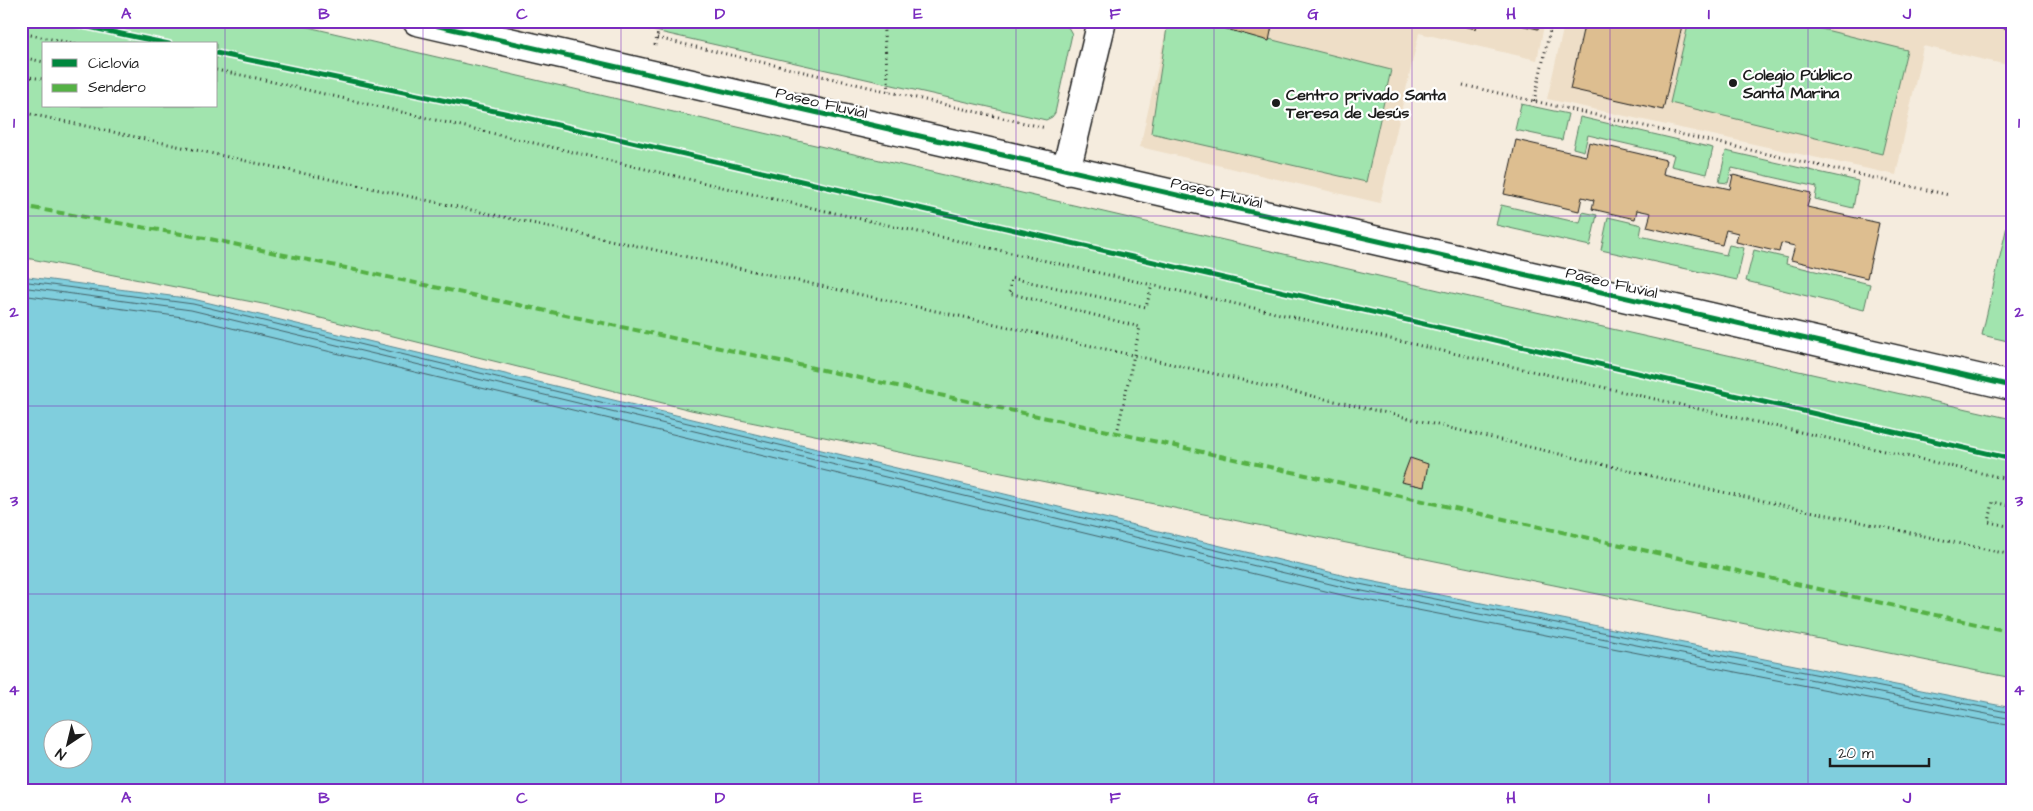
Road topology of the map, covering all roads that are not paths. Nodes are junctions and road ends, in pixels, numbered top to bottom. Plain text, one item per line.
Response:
1 (416, 21) edge
2 (1102, 21) edge
3 (1066, 171) junction
4 (2012, 386) edge

1 - 3 street, Paseo Fluvial
2 - 3 street
3 - 4 street, Paseo Fluvial

